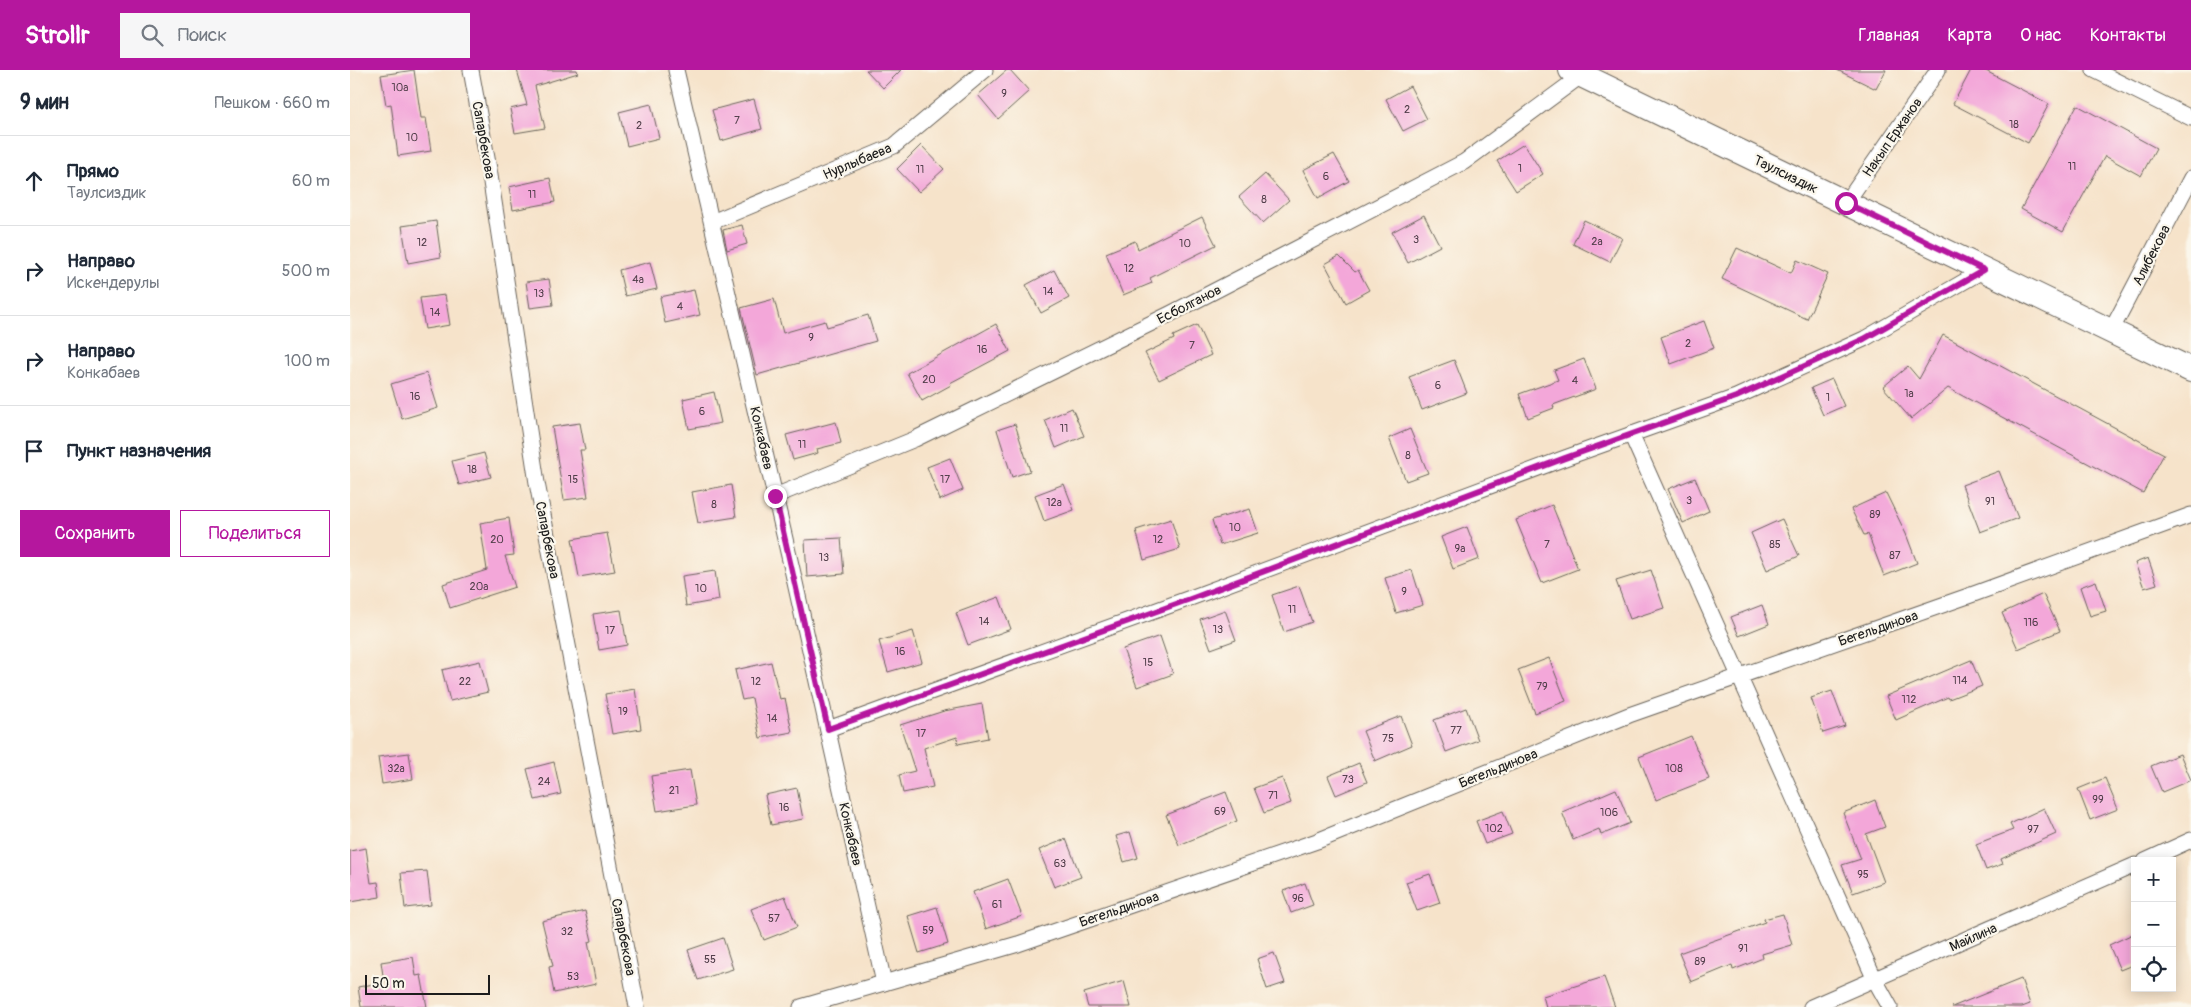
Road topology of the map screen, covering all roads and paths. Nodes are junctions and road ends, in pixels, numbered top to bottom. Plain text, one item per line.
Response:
1 (471, 70) edge
2 (676, 70) edge
3 (985, 70) edge
4 (1938, 70) edge
5 (2094, 70) edge
6 (1579, 72) edge
7 (2191, 118) edge
8 (2191, 178) edge
9 (1846, 203) junction
10 (712, 222) junction
11 (1984, 270) junction
12 (2111, 331) junction
13 (2191, 370) edge
14 (1631, 434) junction
15 (775, 496) junction
16 (2191, 515) edge
17 (1738, 677) junction
18 (828, 729) junction
19 (2191, 840) edge
20 (2154, 857) edge
21 (2131, 867) edge
22 (1875, 980) junction
23 (884, 983) junction
24 (637, 1007) edge
25 (801, 1007) edge
26 (1812, 1007) edge
27 (1890, 1007) edge

1 - 24 street, Сапарбекова
2 - 10 street, Конкабаев
3 - 10 street, Нурлыбаева
4 - 9 street, Накып Ержанов
5 - 7 street
6 - 9 main road, Таулсиздик
6 - 15 street, Есболганов
8 - 12 street, Алибекова
9 - 11 main road, Таулсиздик
10 - 15 street, Конкабаев
11 - 12 main road, Таулсиздик
11 - 14 street
12 - 13 main road, Таулсиздик
14 - 17 street
14 - 18 street
15 - 18 street, Конкабаев
16 - 17 street, Бегельдинова
17 - 22 street
17 - 23 street, Бегельдинова
18 - 23 street, Конкабаев
19 - 20 street
21 - 22 street, Майлина
22 - 26 street, Майлина
22 - 27 street
23 - 25 street, Бегельдинова

